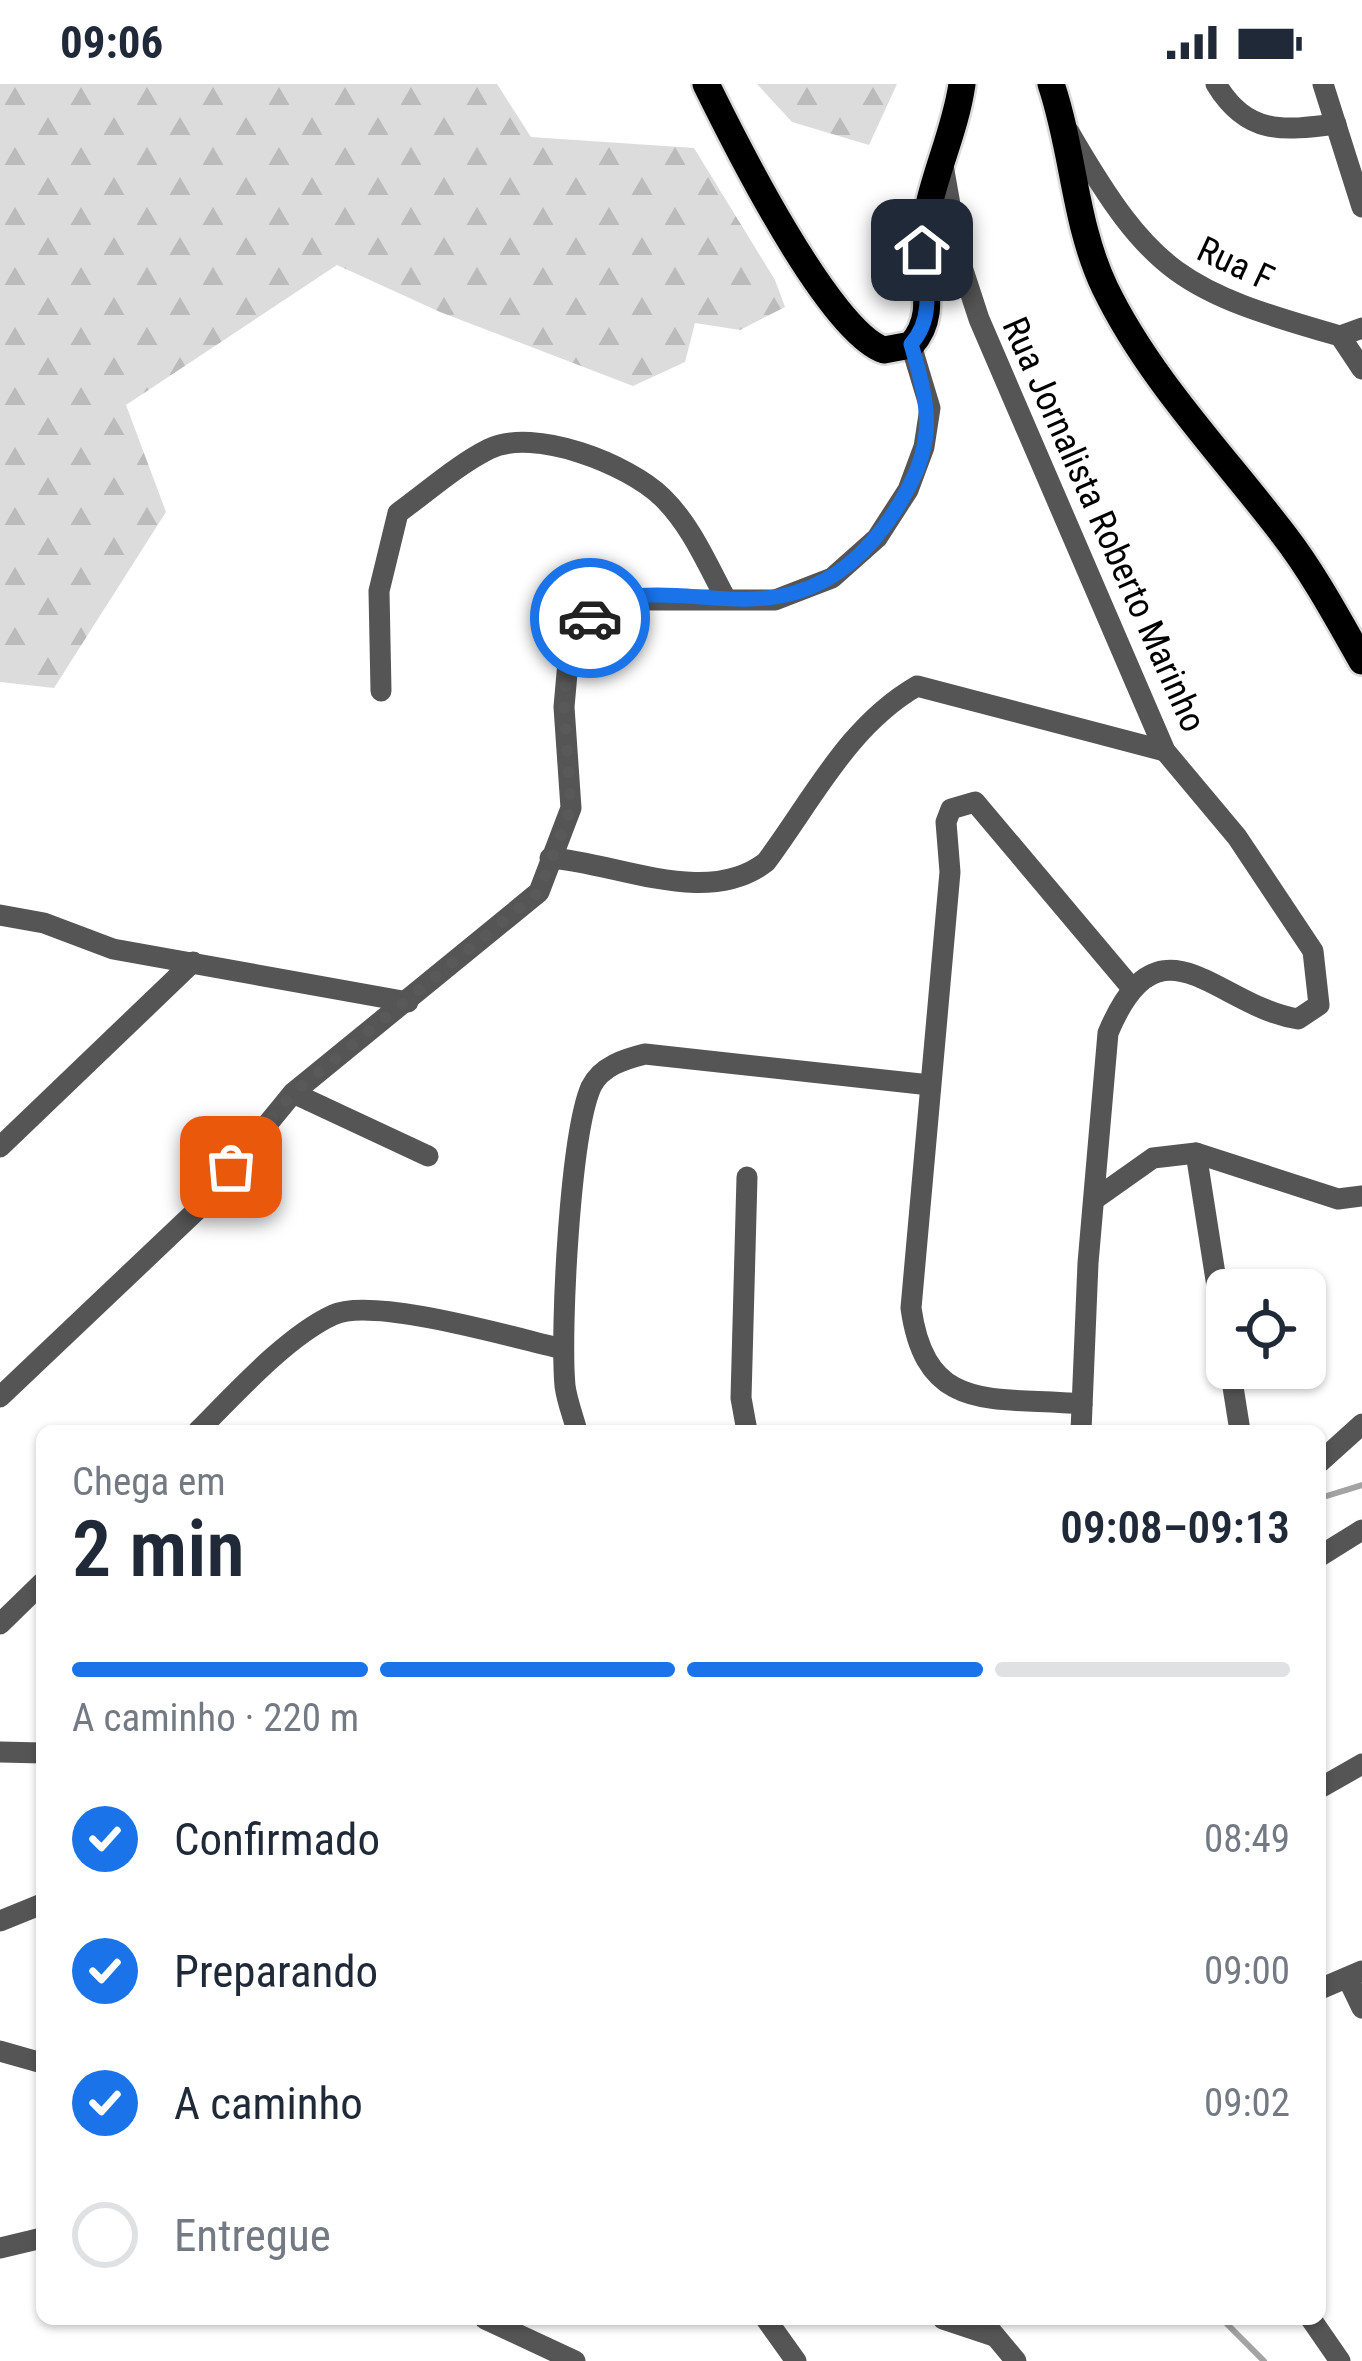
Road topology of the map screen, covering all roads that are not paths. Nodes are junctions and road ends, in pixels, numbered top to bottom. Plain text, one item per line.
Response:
1 (706, 84) edge
2 (962, 84) edge
3 (1051, 84) edge
4 (1216, 84) edge
5 (1323, 84) edge
6 (1065, 124) junction
7 (1336, 124) junction
8 (942, 158) junction
9 (1362, 207) edge
10 (1362, 328) edge
11 (1340, 336) junction
12 (911, 344) junction
13 (1362, 369) edge
14 (726, 599) junction
15 (1362, 661) edge
16 (381, 691) dead end
17 (1165, 751) junction
18 (550, 858) junction
19 (0, 915) edge
20 (193, 962) junction
21 (1130, 986) junction
22 (407, 1002) junction
23 (930, 1085) junction
24 (293, 1093) junction
25 (0, 1148) edge
26 (1196, 1153) junction
27 (428, 1156) dead end
28 (747, 1177) dead end
29 (1362, 1196) edge
30 (1095, 1199) junction
31 (1214, 1269) edge
32 (562, 1349) junction
33 (1233, 1389) edge
34 (0, 1396) edge
35 (1082, 1404) junction
36 (1362, 1424) edge
37 (204, 1425) edge
38 (575, 1425) edge
39 (746, 1425) edge
40 (1081, 1425) edge
41 (1239, 1425) edge
42 (1326, 1457) edge
43 (1362, 1530) edge
44 (1326, 1552) edge
45 (36, 1589) edge
46 (0, 1624) edge
47 (0, 1752) edge
48 (36, 1754) edge
49 (1362, 1763) edge
50 (1326, 1784) edge
51 (36, 1907) edge
52 (0, 1922) edge
53 (1355, 1975) edge
54 (1326, 1987) edge
55 (1362, 2008) edge
56 (0, 2050) edge
57 (36, 2061) edge
58 (36, 2239) edge
59 (0, 2248) edge
60 (498, 2325) edge
61 (770, 2325) edge
62 (1315, 2325) edge
63 (988, 2328) edge
64 (575, 2361) edge
65 (796, 2361) edge
66 (1016, 2361) edge
67 (1340, 2361) edge

1 - 12 main road
2 - 8 main road
3 - 6 main road
4 - 7 street
5 - 7 street
6 - 11 street, Rua F
6 - 15 main road
7 - 9 street
8 - 12 main road
8 - 17 street, Rua Jornalista Roberto Marinho
10 - 11 street
11 - 13 street
12 - 14 street
14 - 16 street
14 - 18 street
17 - 18 street
17 - 21 street, Rua Jornalista Roberto Marinho
18 - 22 street
19 - 20 street
20 - 22 street
20 - 25 street
21 - 23 street
21 - 30 street
22 - 24 street
23 - 32 street
23 - 35 street
24 - 27 street
24 - 34 street
26 - 29 street
26 - 30 street
26 - 31 street
28 - 39 street
30 - 35 street
32 - 37 street
32 - 38 street
33 - 41 street
35 - 40 street
36 - 42 street
43 - 44 street
45 - 46 street
47 - 48 street
49 - 50 street
51 - 52 street
53 - 54 street
53 - 55 street
56 - 57 street
58 - 59 street
60 - 64 street
61 - 65 street
62 - 67 street
63 - 66 street

